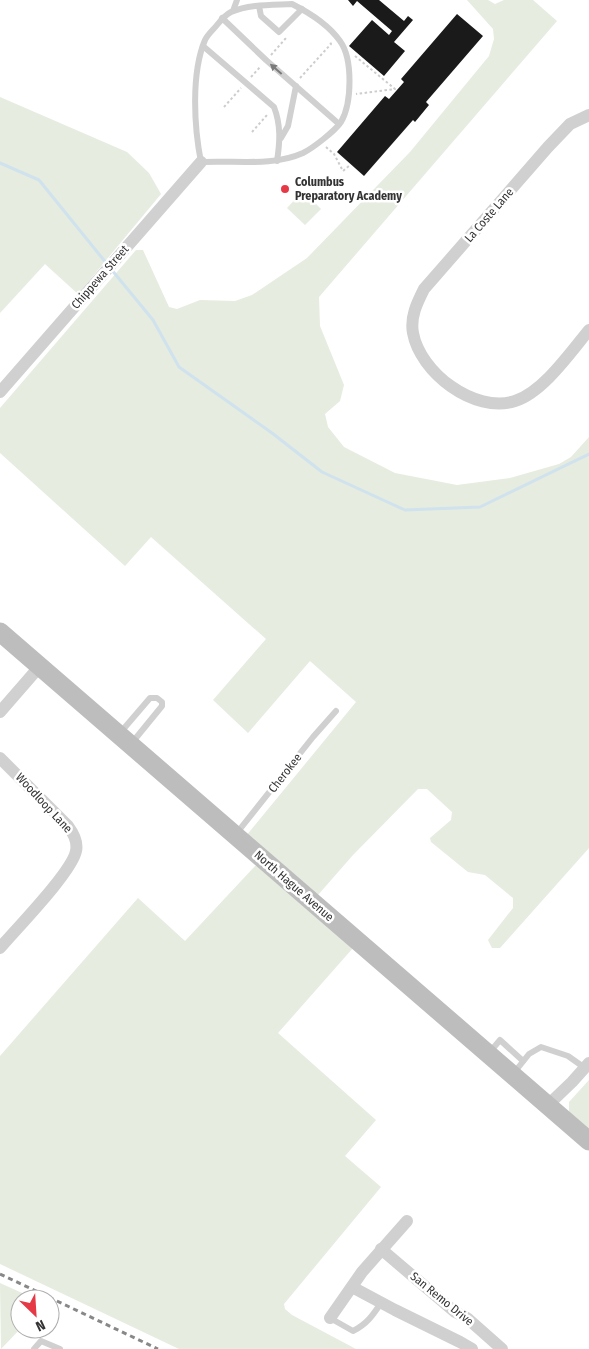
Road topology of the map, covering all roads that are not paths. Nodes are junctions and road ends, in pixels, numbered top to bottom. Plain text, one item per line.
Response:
1 (237, 0) edge
2 (258, 6) junction
3 (302, 9) junction
4 (232, 11) junction
5 (222, 18) junction
6 (203, 46) junction
7 (296, 86) junction
8 (589, 115) edge
9 (339, 124) junction
10 (280, 139) junction
11 (277, 160) junction
12 (201, 162) junction
13 (589, 330) edge
14 (0, 392) edge
15 (0, 632) edge
16 (40, 666) junction
17 (336, 711) dead end
18 (0, 712) edge
19 (125, 740) junction
20 (0, 758) edge
21 (235, 836) junction
22 (0, 948) edge
23 (587, 1066) edge
24 (518, 1068) junction
25 (548, 1106) junction
26 (589, 1141) edge
27 (407, 1222) dead end
28 (381, 1249) junction
29 (352, 1286) junction
30 (381, 1302) junction
31 (330, 1318) joint
32 (34, 1349) edge
33 (60, 1349) edge
34 (472, 1349) edge
35 (502, 1349) edge

1 - 4 lane
2 - 3 lane
2 - 3 lane
2 - 4 lane
3 - 9 lane
4 - 5 lane
5 - 6 lane
7 -> 5 lane
6 - 10 lane
6 - 12 lane
7 - 9 lane
7 - 10 lane
8 - 13 street, La Coste Lane
9 - 11 lane
10 - 11 lane
11 - 12 lane
12 - 14 street, Chippewa Street
15 - 16 main road, North Hague Avenue
16 - 18 street
16 - 19 main road, North Hague Avenue
17 - 21 lane, Cherokee
19 - 19 lane
19 - 21 main road, North Hague Avenue
20 - 22 street, Woodloop Lane
21 - 24 main road, North Hague Avenue
23 - 24 lane
23 - 25 street
24 - 25 main road, North Hague Avenue
25 - 26 main road, North Hague Avenue
27 - 28 street
28 - 29 street
28 - 35 street, San Remo Drive
29 - 30 street, San Remo Drive
29 - 31 street
30 - 31 lane
30 - 34 street, San Remo Drive
32 - 33 lane

